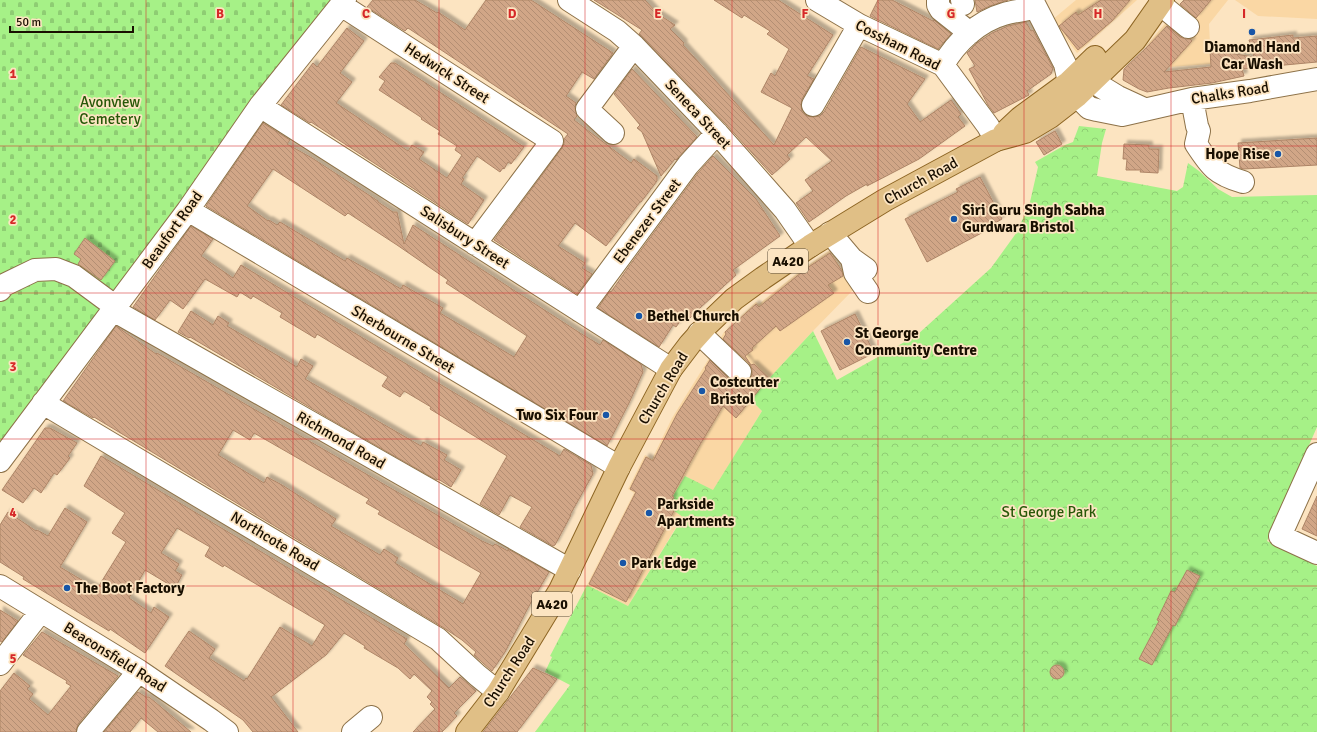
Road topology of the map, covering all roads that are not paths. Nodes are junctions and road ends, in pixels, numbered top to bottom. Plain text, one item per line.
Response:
1 (569, 0) edge
2 (938, 0) edge
3 (820, 1) edge
4 (343, 2) edge
5 (1161, 2) edge
6 (1034, 4) edge
7 (859, 24) junction
8 (1188, 27) dead end
9 (970, 33) junction
10 (634, 46) junction
11 (943, 65) junction
12 (1076, 79) junction
13 (1317, 79) edge
14 (1192, 98) junction
15 (813, 104) dead end
16 (260, 106) junction
17 (613, 133) dead end
18 (717, 133) junction
19 (996, 140) junction
20 (1243, 182) dead end
21 (188, 210) junction
22 (830, 233) junction
23 (475, 244) junction
24 (810, 246) junction
25 (0, 290) edge
26 (868, 292) dead end
27 (114, 309) junction
28 (580, 311) junction
29 (699, 333) junction
30 (671, 369) junction
31 (740, 372) dead end
32 (43, 403) junction
33 (1317, 454) edge
34 (0, 461) edge
35 (619, 467) junction
36 (1317, 553) edge
37 (570, 570) junction
38 (0, 586) edge
39 (41, 611) junction
40 (0, 664) edge
41 (139, 671) junction
42 (498, 692) junction
43 (371, 717) dead end
44 (88, 732) edge
45 (227, 732) edge
46 (353, 732) edge
47 (467, 732) edge

1 - 10 street, Seneca Street
2 - 9 street
3 - 7 street, Cossham Road
4 - 16 street, Beaufort Road
4 - 23 street, Hedwick Street
5 - 8 street
5 - 12 main road, Church Road / A420
6 - 9 street
6 - 12 street
7 - 11 street, Cossham Road
7 - 15 street
9 - 11 street
10 - 17 street
10 - 18 street, Seneca Street
11 - 19 street, Cossham Road
12 - 14 street, Chalks Road
12 - 19 main road, Church Road / A420
13 - 14 street, Chalks Road
14 - 20 street
16 - 21 street, Beaufort Road
16 - 23 street, Salisbury Street
18 - 24 street, Seneca Street
18 - 28 street, Ebenezer Street
19 - 22 main road, Church Road / A420
21 - 27 street, Beaufort Road
21 - 35 street, Sherbourne Street
22 - 24 main road, Church Road / A420
22 - 26 street
23 - 28 street, Salisbury Street
24 - 29 main road, Church Road / A420
25 - 27 street, Richmond Road
27 - 32 street, Beaufort Road
27 - 37 street, Richmond Road
28 - 30 street, Salisbury Street
29 - 30 main road, Church Road / A420
29 - 31 street
30 - 35 main road, Church Road / A420
32 - 34 street, Beaufort Road
32 - 42 street, Northcote Road
33 - 36 street
35 - 37 main road, Church Road / A420
37 - 42 main road, Church Road / A420
38 - 39 street, Beaconsfield Road
39 - 40 street
39 - 41 street, Beaconsfield Road
41 - 44 street
41 - 45 street, Beaconsfield Road
42 - 47 main road, Church Road / A420
43 - 46 street

